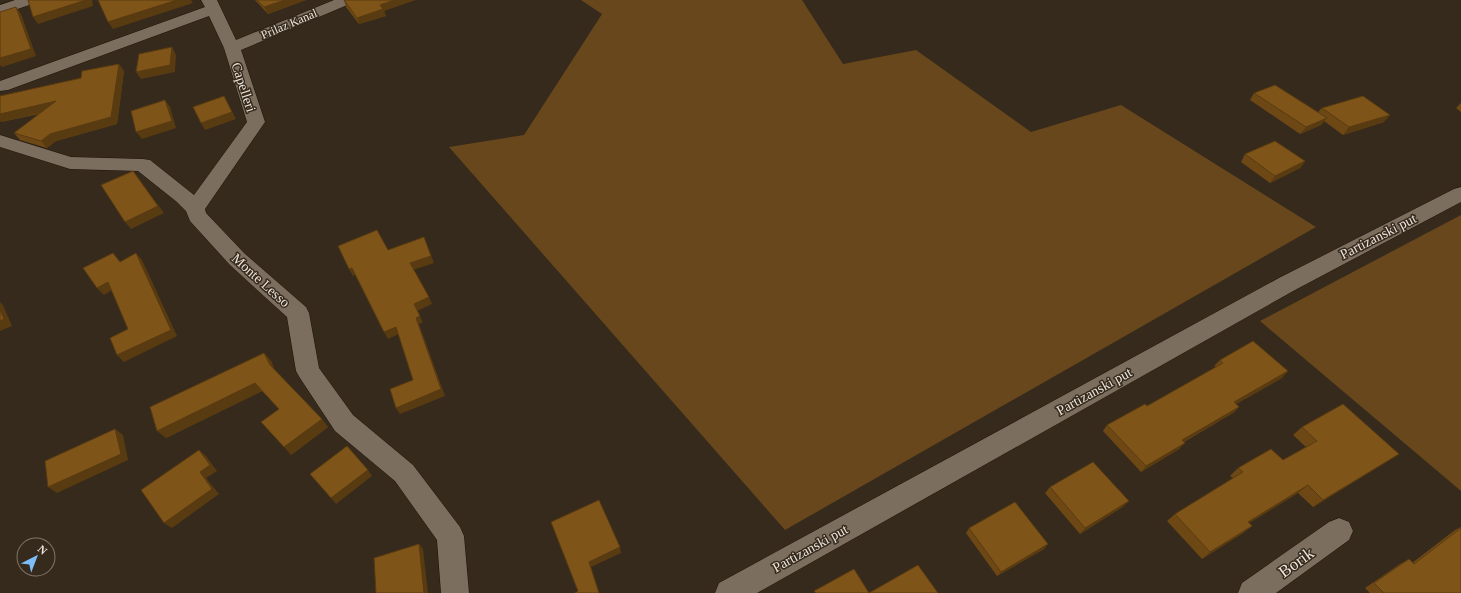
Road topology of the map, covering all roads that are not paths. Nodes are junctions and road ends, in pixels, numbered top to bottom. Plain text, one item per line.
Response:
1 (30, 0) edge
2 (347, 0) edge
3 (211, 4) edge
4 (0, 10) edge
5 (232, 48) junction
6 (2, 86) dead end
7 (0, 141) edge
8 (1461, 194) edge
9 (195, 208) junction
10 (1339, 531) dead end
11 (739, 591) edge
12 (455, 593) edge
13 (1252, 593) edge

1 - 4 street
2 - 5 street, Prilaz Kanal
3 - 5 street, Capelleri
3 - 6 street
5 - 9 street, Capelleri
7 - 9 street, Monte Lesso
8 - 11 street, Partizanski put
9 - 12 street, Monte Lesso
10 - 13 street, Borik

